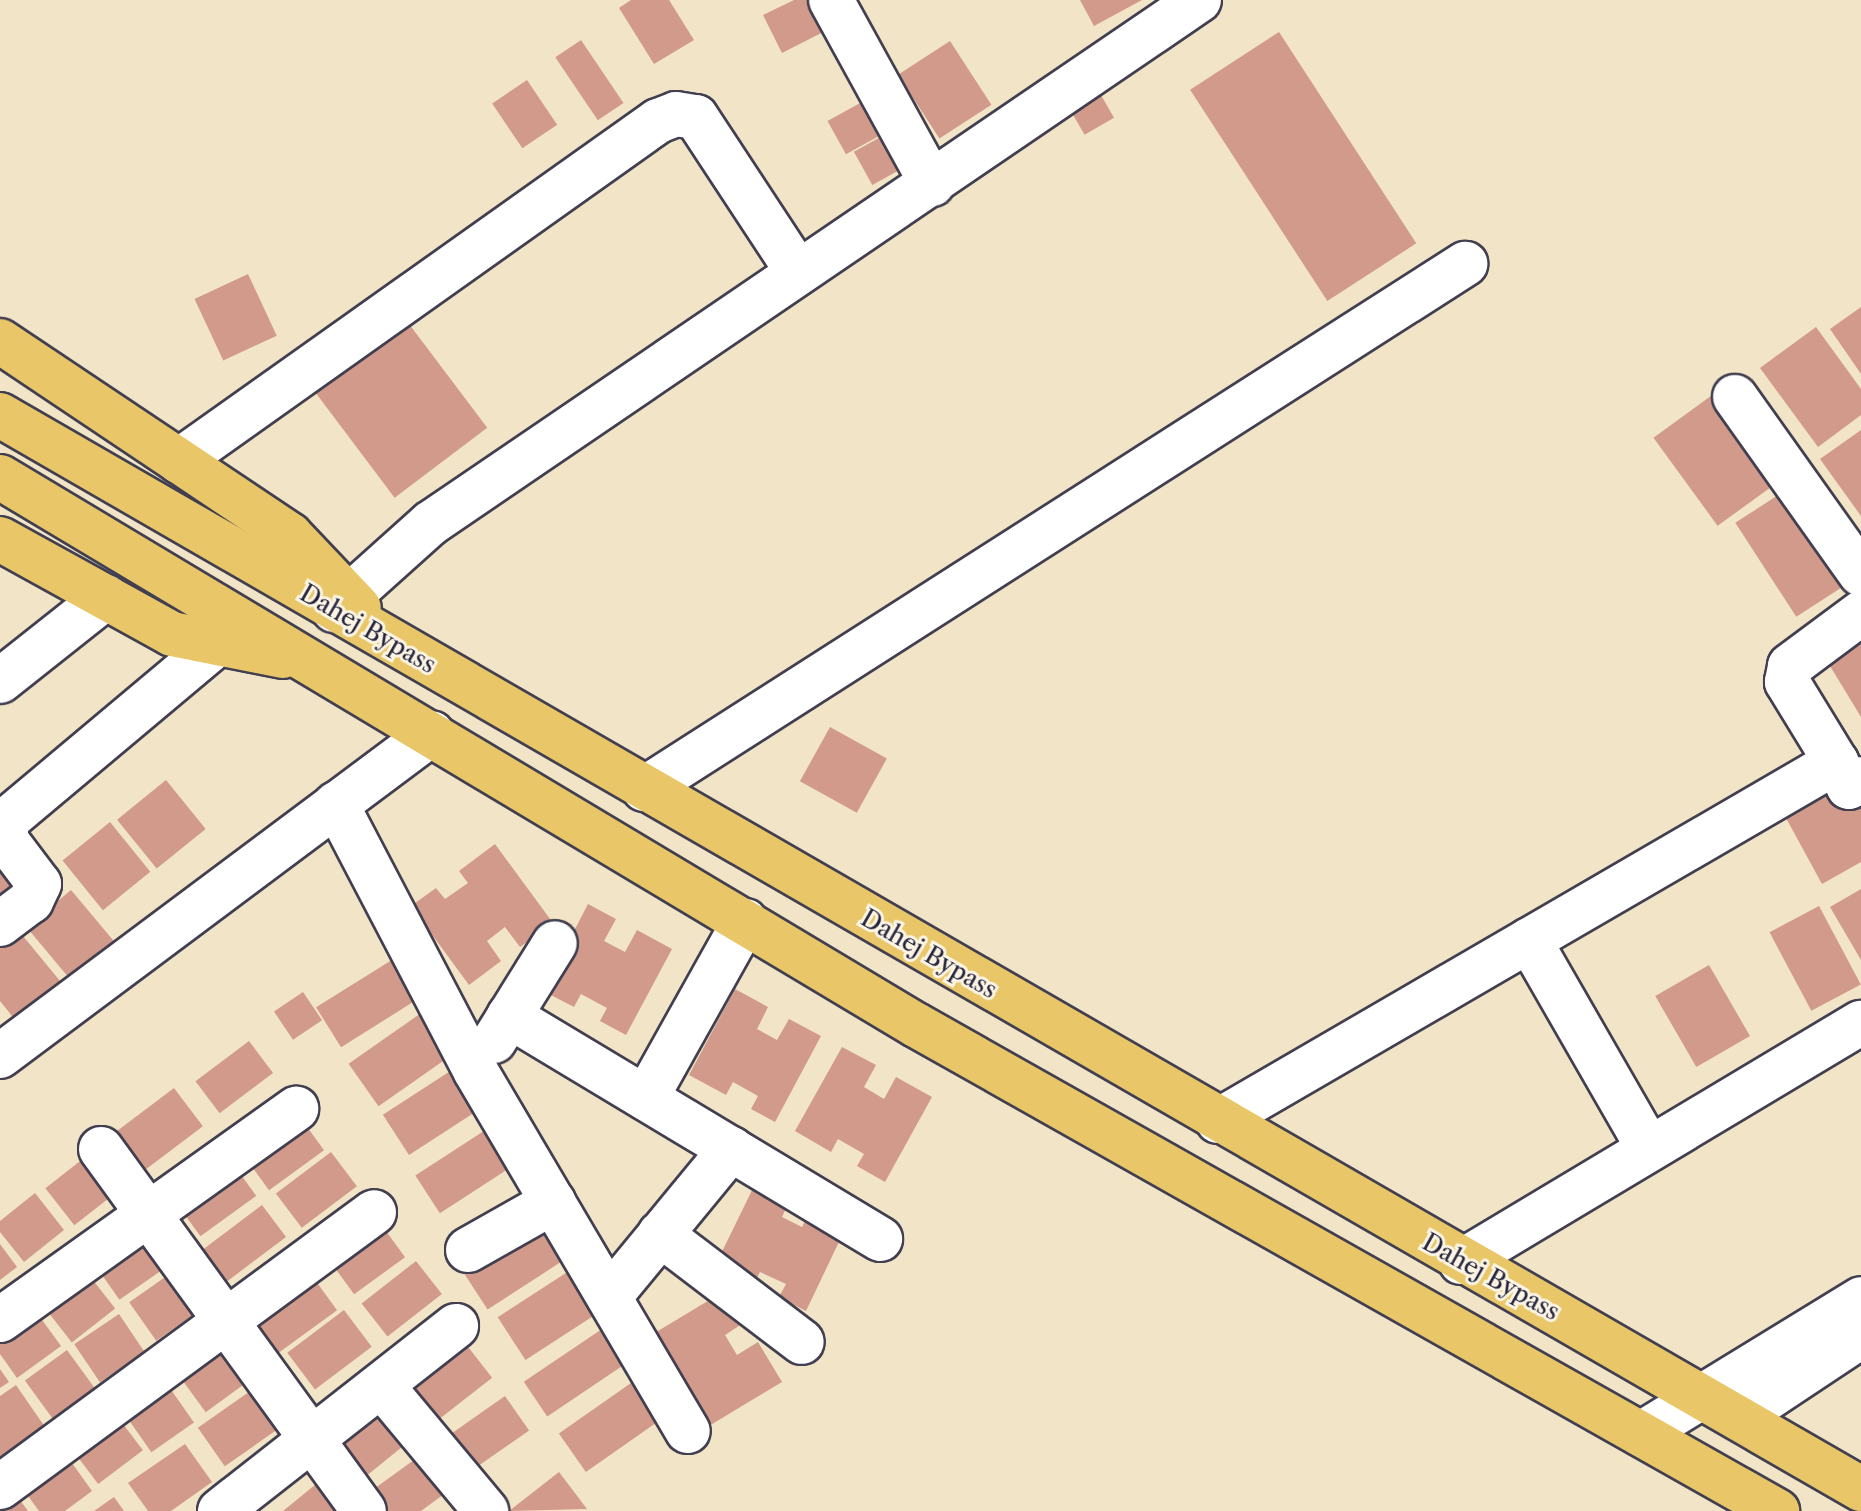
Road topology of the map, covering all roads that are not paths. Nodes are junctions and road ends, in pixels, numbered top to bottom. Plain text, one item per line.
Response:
1 (831, 0) edge
2 (1181, 5) edge
3 (932, 184) junction
4 (1465, 264) dead end
5 (797, 271) junction
6 (0, 341) edge
7 (1735, 397) dead end
8 (0, 415) edge
9 (179, 461) junction
10 (0, 477) edge
11 (0, 539) edge
12 (1861, 574) edge
13 (106, 597) junction
14 (341, 604) junction
15 (1861, 613) edge
16 (218, 643) junction
17 (406, 652) junction
18 (313, 661) junction
19 (0, 681) edge
20 (392, 709) junction
21 (432, 733) junction
22 (1852, 783) edge
23 (644, 789) junction
24 (336, 804) junction
25 (4, 823) edge
26 (745, 921) junction
27 (0, 924) edge
28 (1529, 940) junction
29 (555, 943) dead end
30 (509, 1016) junction
31 (1861, 1023) edge
32 (0, 1056) edge
33 (475, 1070) junction
34 (646, 1098) junction
35 (296, 1109) dead end
36 (1218, 1121) junction
37 (101, 1149) dead end
38 (731, 1149) junction
39 (1649, 1149) junction
40 (553, 1202) junction
41 (374, 1212) dead end
42 (147, 1213) junction
43 (660, 1234) junction
44 (880, 1239) dead end
45 (468, 1250) dead end
46 (1461, 1262) junction
47 (609, 1297) junction
48 (1861, 1299) edge
49 (0, 1320) edge
50 (227, 1322) junction
51 (456, 1326) dead end
52 (1861, 1336) edge
53 (802, 1342) dead end
54 (382, 1386) junction
55 (1700, 1394) junction
56 (1739, 1417) junction
57 (688, 1431) dead end
58 (1641, 1434) junction
59 (314, 1442) junction
60 (0, 1487) edge
61 (1861, 1489) edge
62 (220, 1511) edge
63 (364, 1511) edge
64 (486, 1511) edge
65 (1777, 1511) edge

1 - 3 street
2 - 3 street
3 - 5 street
4 - 23 street
5 - 9 street
5 - 14 street
6 - 9 highway, Dahej Bypass
7 - 12 street
8 - 14 highway, Dahej Bypass
9 - 14 highway, Dahej Bypass
10 - 18 highway
11 - 13 highway
13 - 16 highway
13 - 19 street
14 - 17 highway, Dahej Bypass
15 - 22 street
16 - 18 highway
16 - 25 street
17 - 20 highway
17 - 23 highway, Dahej Bypass
18 - 20 highway
20 - 21 highway
21 - 24 street
21 - 26 highway
22 - 28 street
23 - 36 highway, Dahej Bypass
24 - 32 street
24 - 33 street
25 - 27 street
26 - 34 street
26 - 58 highway
28 - 36 street
28 - 39 street
29 - 30 street
30 - 33 street
30 - 34 street
31 - 39 street
33 - 40 street
34 - 38 street
35 - 42 street
36 - 46 highway, Dahej Bypass
37 - 42 street
38 - 43 street
38 - 44 street
39 - 46 street
40 - 45 street
40 - 47 street
41 - 50 street
42 - 49 street
42 - 50 street
43 - 47 street
43 - 53 street
46 - 55 highway, Dahej Bypass
47 - 57 street
48 - 55 street
50 - 59 street
50 - 60 street
51 - 54 street
52 - 56 street
54 - 59 street
54 - 64 street
55 - 56 highway, Dahej Bypass
55 - 58 street
56 - 61 highway, Dahej Bypass
58 - 65 highway
59 - 62 street
59 - 63 street

